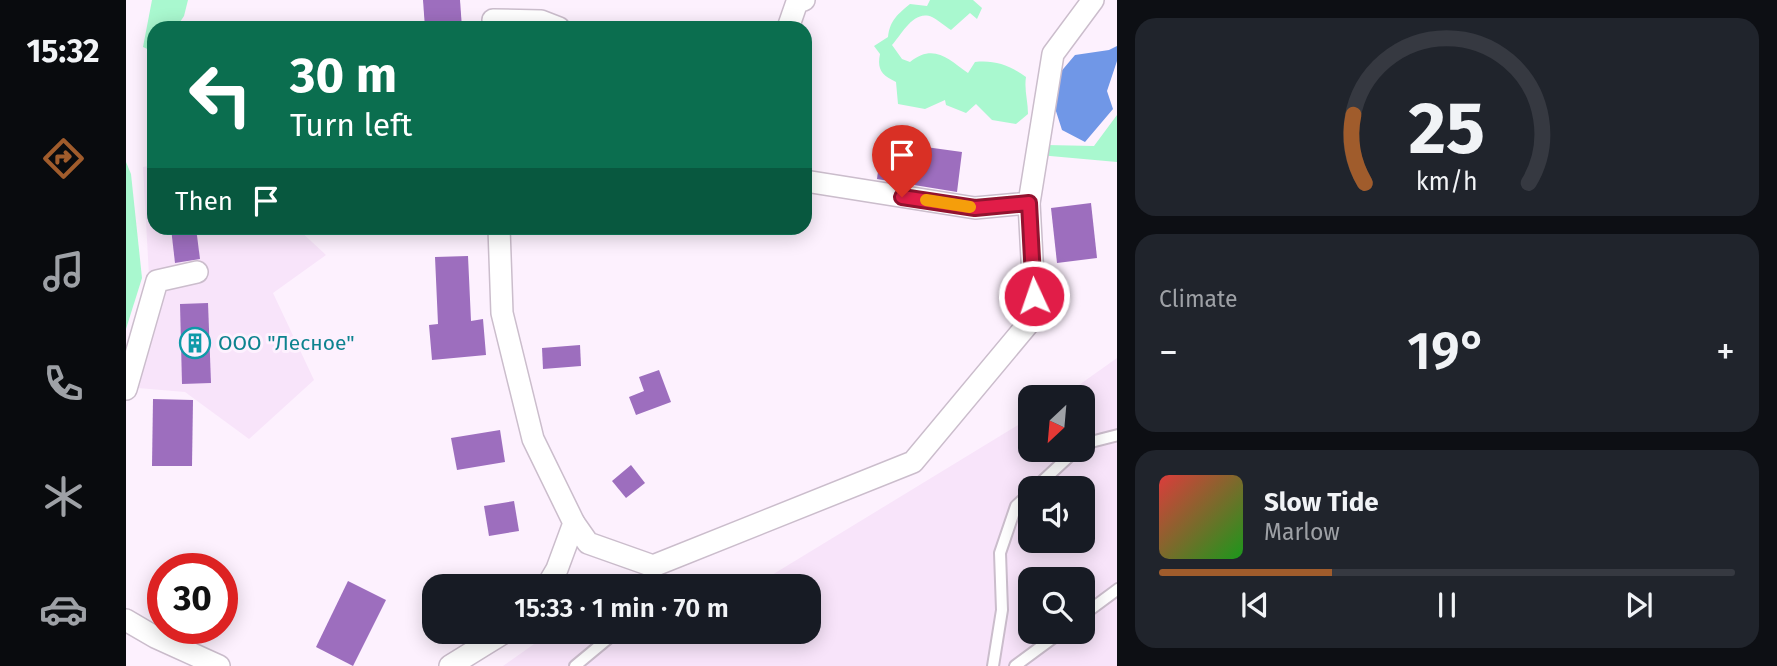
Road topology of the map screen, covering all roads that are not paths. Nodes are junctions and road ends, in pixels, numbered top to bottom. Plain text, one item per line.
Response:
1 (804, 0) edge
2 (1093, 0) edge
3 (492, 16) edge
4 (541, 21) edge
5 (790, 21) edge
6 (812, 182) edge
7 (1029, 203) junction
8 (499, 235) edge
9 (197, 272) dead end
10 (126, 389) edge
11 (1117, 435) edge
12 (1096, 440) edge
13 (1063, 462) edge
14 (1048, 476) edge
15 (1018, 505) edge
16 (574, 523) junction
17 (554, 574) edge
18 (1117, 589) edge
19 (1095, 606) edge
20 (126, 620) edge
21 (486, 644) edge
22 (602, 644) edge
23 (1045, 644) edge
24 (219, 666) edge
25 (450, 666) edge
26 (575, 666) edge
27 (993, 666) edge
28 (1016, 666) edge

1 - 5 street
2 - 7 street
3 - 4 street
6 - 7 street
7 - 16 street
8 - 16 street
9 - 10 street
11 - 12 lane
13 - 14 lane
15 - 27 lane
16 - 17 street
18 - 19 lane
20 - 24 street
21 - 25 street
22 - 26 lane
23 - 28 lane

